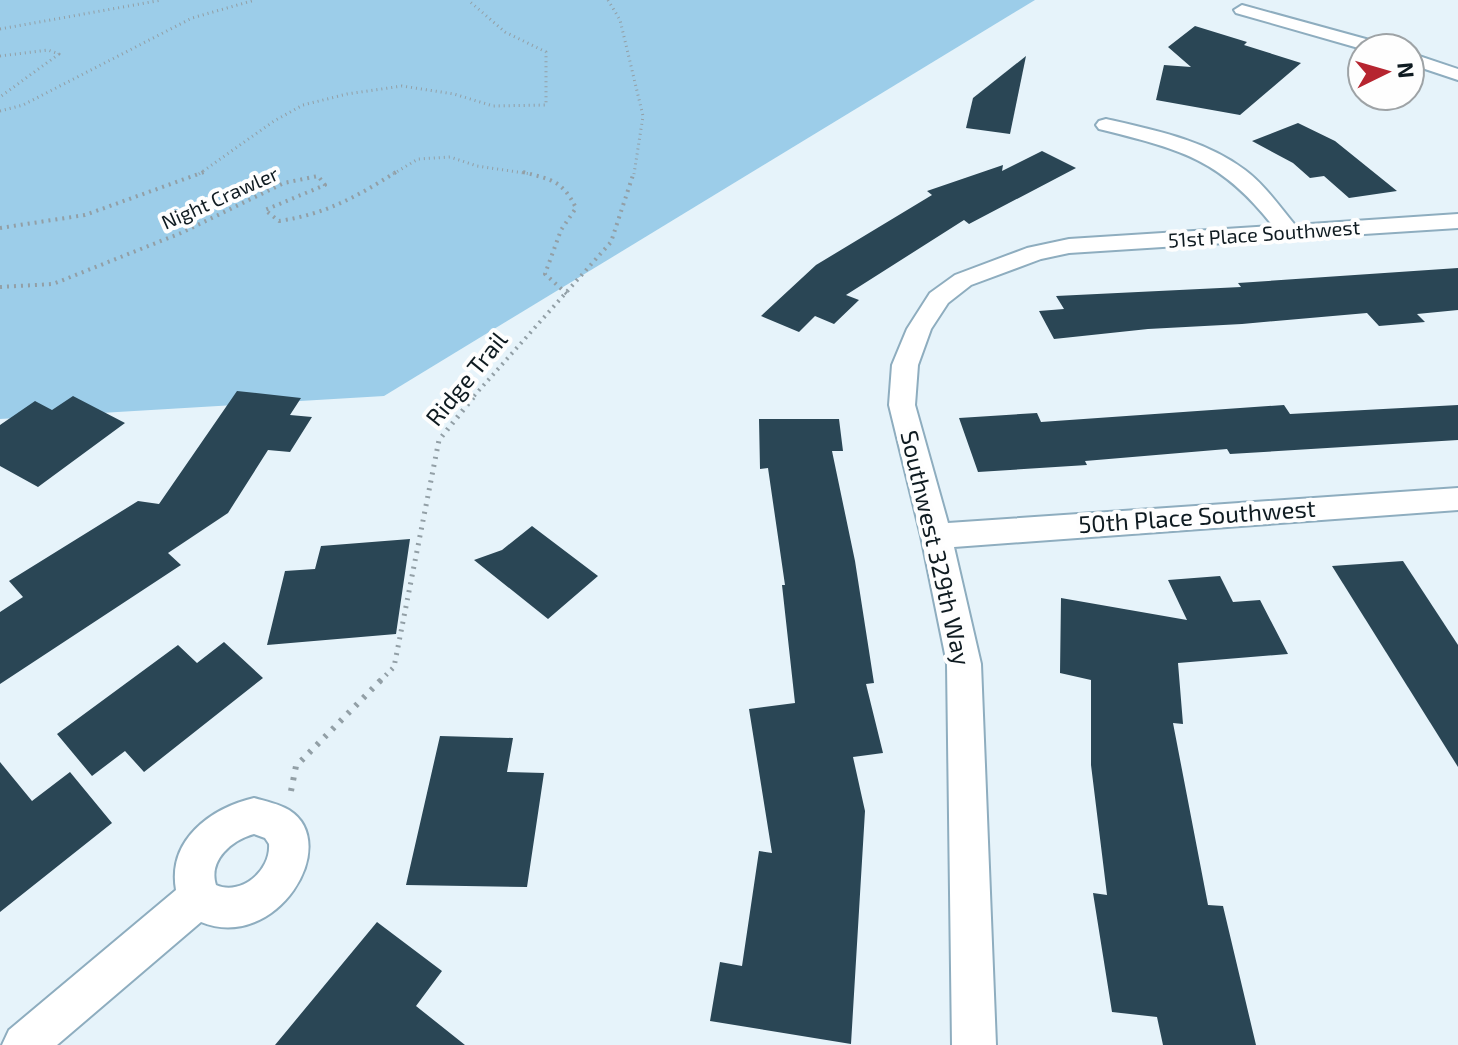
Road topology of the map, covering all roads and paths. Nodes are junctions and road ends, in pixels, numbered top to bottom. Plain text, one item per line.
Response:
1 (162, 0) edge
2 (255, 0) edge
3 (468, 0) edge
4 (608, 0) edge
5 (1242, 10) dead end
6 (0, 29) edge
7 (1346, 39) edge
8 (0, 56) edge
9 (1426, 64) edge
10 (1458, 75) edge
11 (0, 97) edge
12 (0, 111) edge
13 (1106, 125) dead end
14 (1458, 221) edge
15 (0, 228) edge
16 (1290, 233) junction
17 (1069, 246) joint
18 (0, 287) edge
19 (567, 294) junction
20 (1456, 502) edge
21 (936, 536) junction
22 (283, 827) junction
23 (199, 897) junction
24 (24, 1045) edge
25 (974, 1045) edge

1 - 6 path
2 - 12 path
3 - 15 path, Night Crawler
4 - 19 path, Ridge Trail
5 - 7 street
8 - 11 path
9 - 10 street
13 - 16 street
14 - 16 street, 51st Place Southwest
16 - 17 street, 51st Place Southwest
17 - 21 street, Southwest 329th Way
18 - 19 path, Night Crawler
19 - 22 path, Ridge Trail
20 - 21 street, 50th Place Southwest
21 - 25 street, Southwest 329th Way
22 - 23 street
22 - 23 street
23 - 24 street

